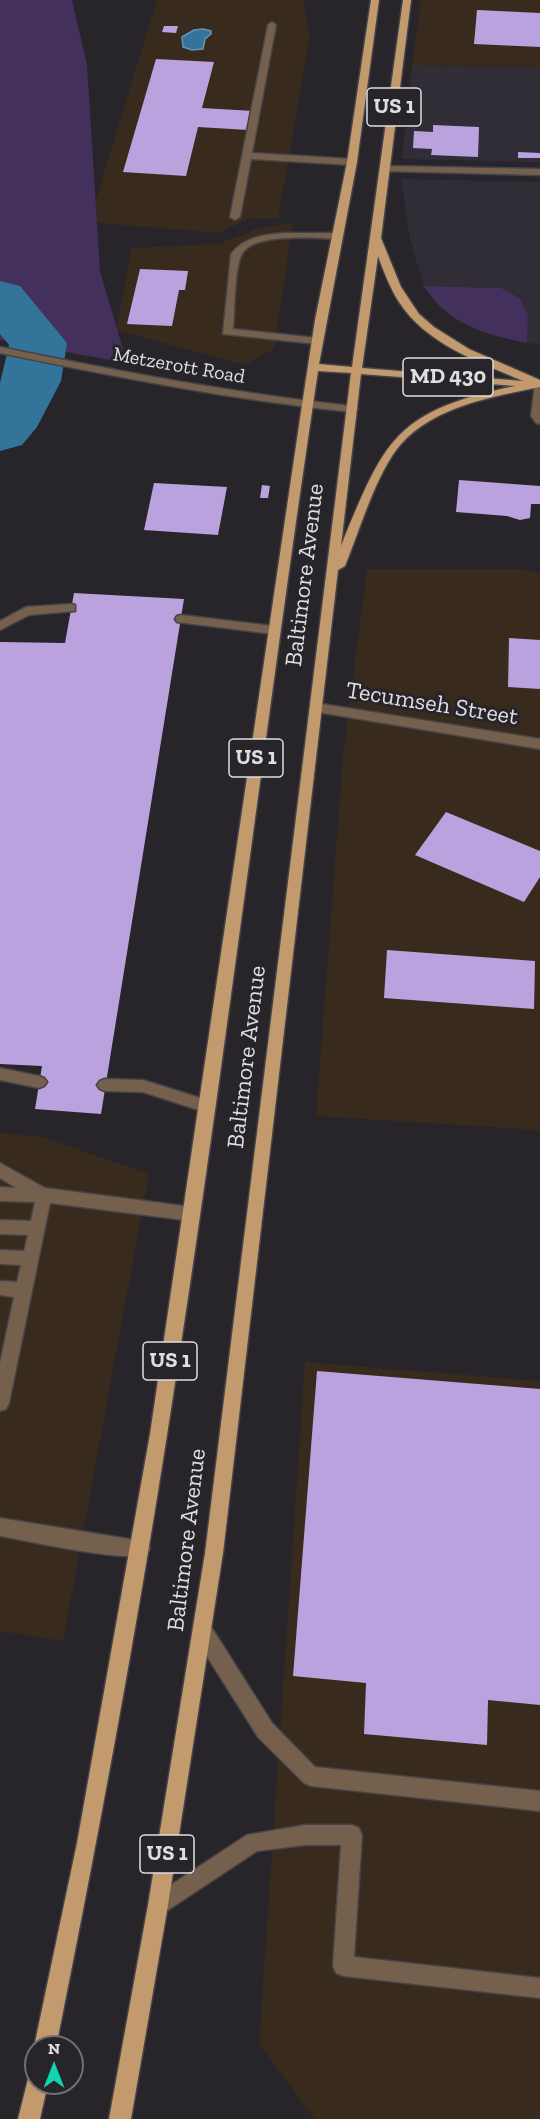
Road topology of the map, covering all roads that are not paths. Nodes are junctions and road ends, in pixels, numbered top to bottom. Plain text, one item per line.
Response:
1 (375, 0) edge
2 (407, 0) edge
3 (272, 25) dead end
4 (249, 156) junction
5 (351, 162) junction
6 (386, 169) junction
7 (540, 172) edge
8 (235, 218) dead end
9 (337, 236) junction
10 (376, 238) junction
11 (317, 341) junction
12 (0, 350) edge
13 (313, 367) junction
14 (357, 370) junction
15 (540, 384) edge
16 (307, 405) junction
17 (352, 409) junction
18 (540, 421) edge
19 (332, 581) junction
20 (71, 608) dead end
21 (181, 619) dead end
22 (0, 626) edge
23 (273, 630) junction
24 (316, 708) junction
25 (540, 744) edge
26 (0, 1074) edge
27 (39, 1082) dead end
28 (105, 1085) dead end
29 (208, 1107) junction
30 (0, 1170) edge
31 (0, 1194) edge
32 (44, 1195) junction
33 (192, 1214) junction
34 (0, 1227) edge
35 (37, 1228) junction
36 (0, 1257) edge
37 (31, 1258) junction
38 (0, 1288) edge
39 (24, 1290) junction
40 (4, 1368) edge
41 (0, 1400) edge
42 (0, 1527) edge
43 (141, 1548) junction
44 (203, 1632) junction
45 (540, 1801) edge
46 (158, 1905) junction
47 (540, 1988) edge
48 (48, 2035) edge
49 (34, 2095) edge
50 (29, 2119) edge
51 (120, 2119) edge

1 - 5 main road, Baltimore Avenue / US 1
2 - 6 main road, Baltimore Avenue / US 1
3 - 4 street
4 - 5 street
4 - 8 street
5 - 9 main road, Baltimore Avenue / US 1
6 - 7 street
6 - 10 main road, Baltimore Avenue / US 1
9 - 11 main road, Baltimore Avenue / US 1
9 - 11 street
10 - 14 main road, Baltimore Avenue / US 1
10 - 15 main road
11 - 13 main road, Baltimore Avenue / US 1
12 - 16 street, Metzerott Road
13 - 14 main road, MD 430
13 - 16 main road, Baltimore Avenue / US 1
14 - 15 main road, MD 430
14 - 17 main road, Baltimore Avenue / US 1
15 - 18 street
15 - 19 main road
16 - 17 street, Metzerott Road
16 - 23 main road, Baltimore Avenue / US 1
17 - 19 main road, Baltimore Avenue / US 1
19 - 24 main road, Baltimore Avenue / US 1
20 - 22 street
21 - 23 street
23 - 29 main road, Baltimore Avenue / US 1
24 - 25 street, Tecumseh Street
24 - 44 main road, Baltimore Avenue / US 1
26 - 27 street
28 - 29 street
29 - 33 main road, Baltimore Avenue / US 1
30 - 32 street
31 - 32 street
32 - 33 street
32 - 35 street
33 - 43 main road, Baltimore Avenue / US 1
34 - 35 street
35 - 37 street
36 - 37 street
37 - 39 street
38 - 39 street
39 - 40 street
40 - 41 street
42 - 43 street
43 - 48 main road, Baltimore Avenue / US 1
44 - 45 street
44 - 46 main road, Baltimore Avenue / US 1
46 - 47 street
46 - 51 main road, Baltimore Avenue / US 1
49 - 50 main road

